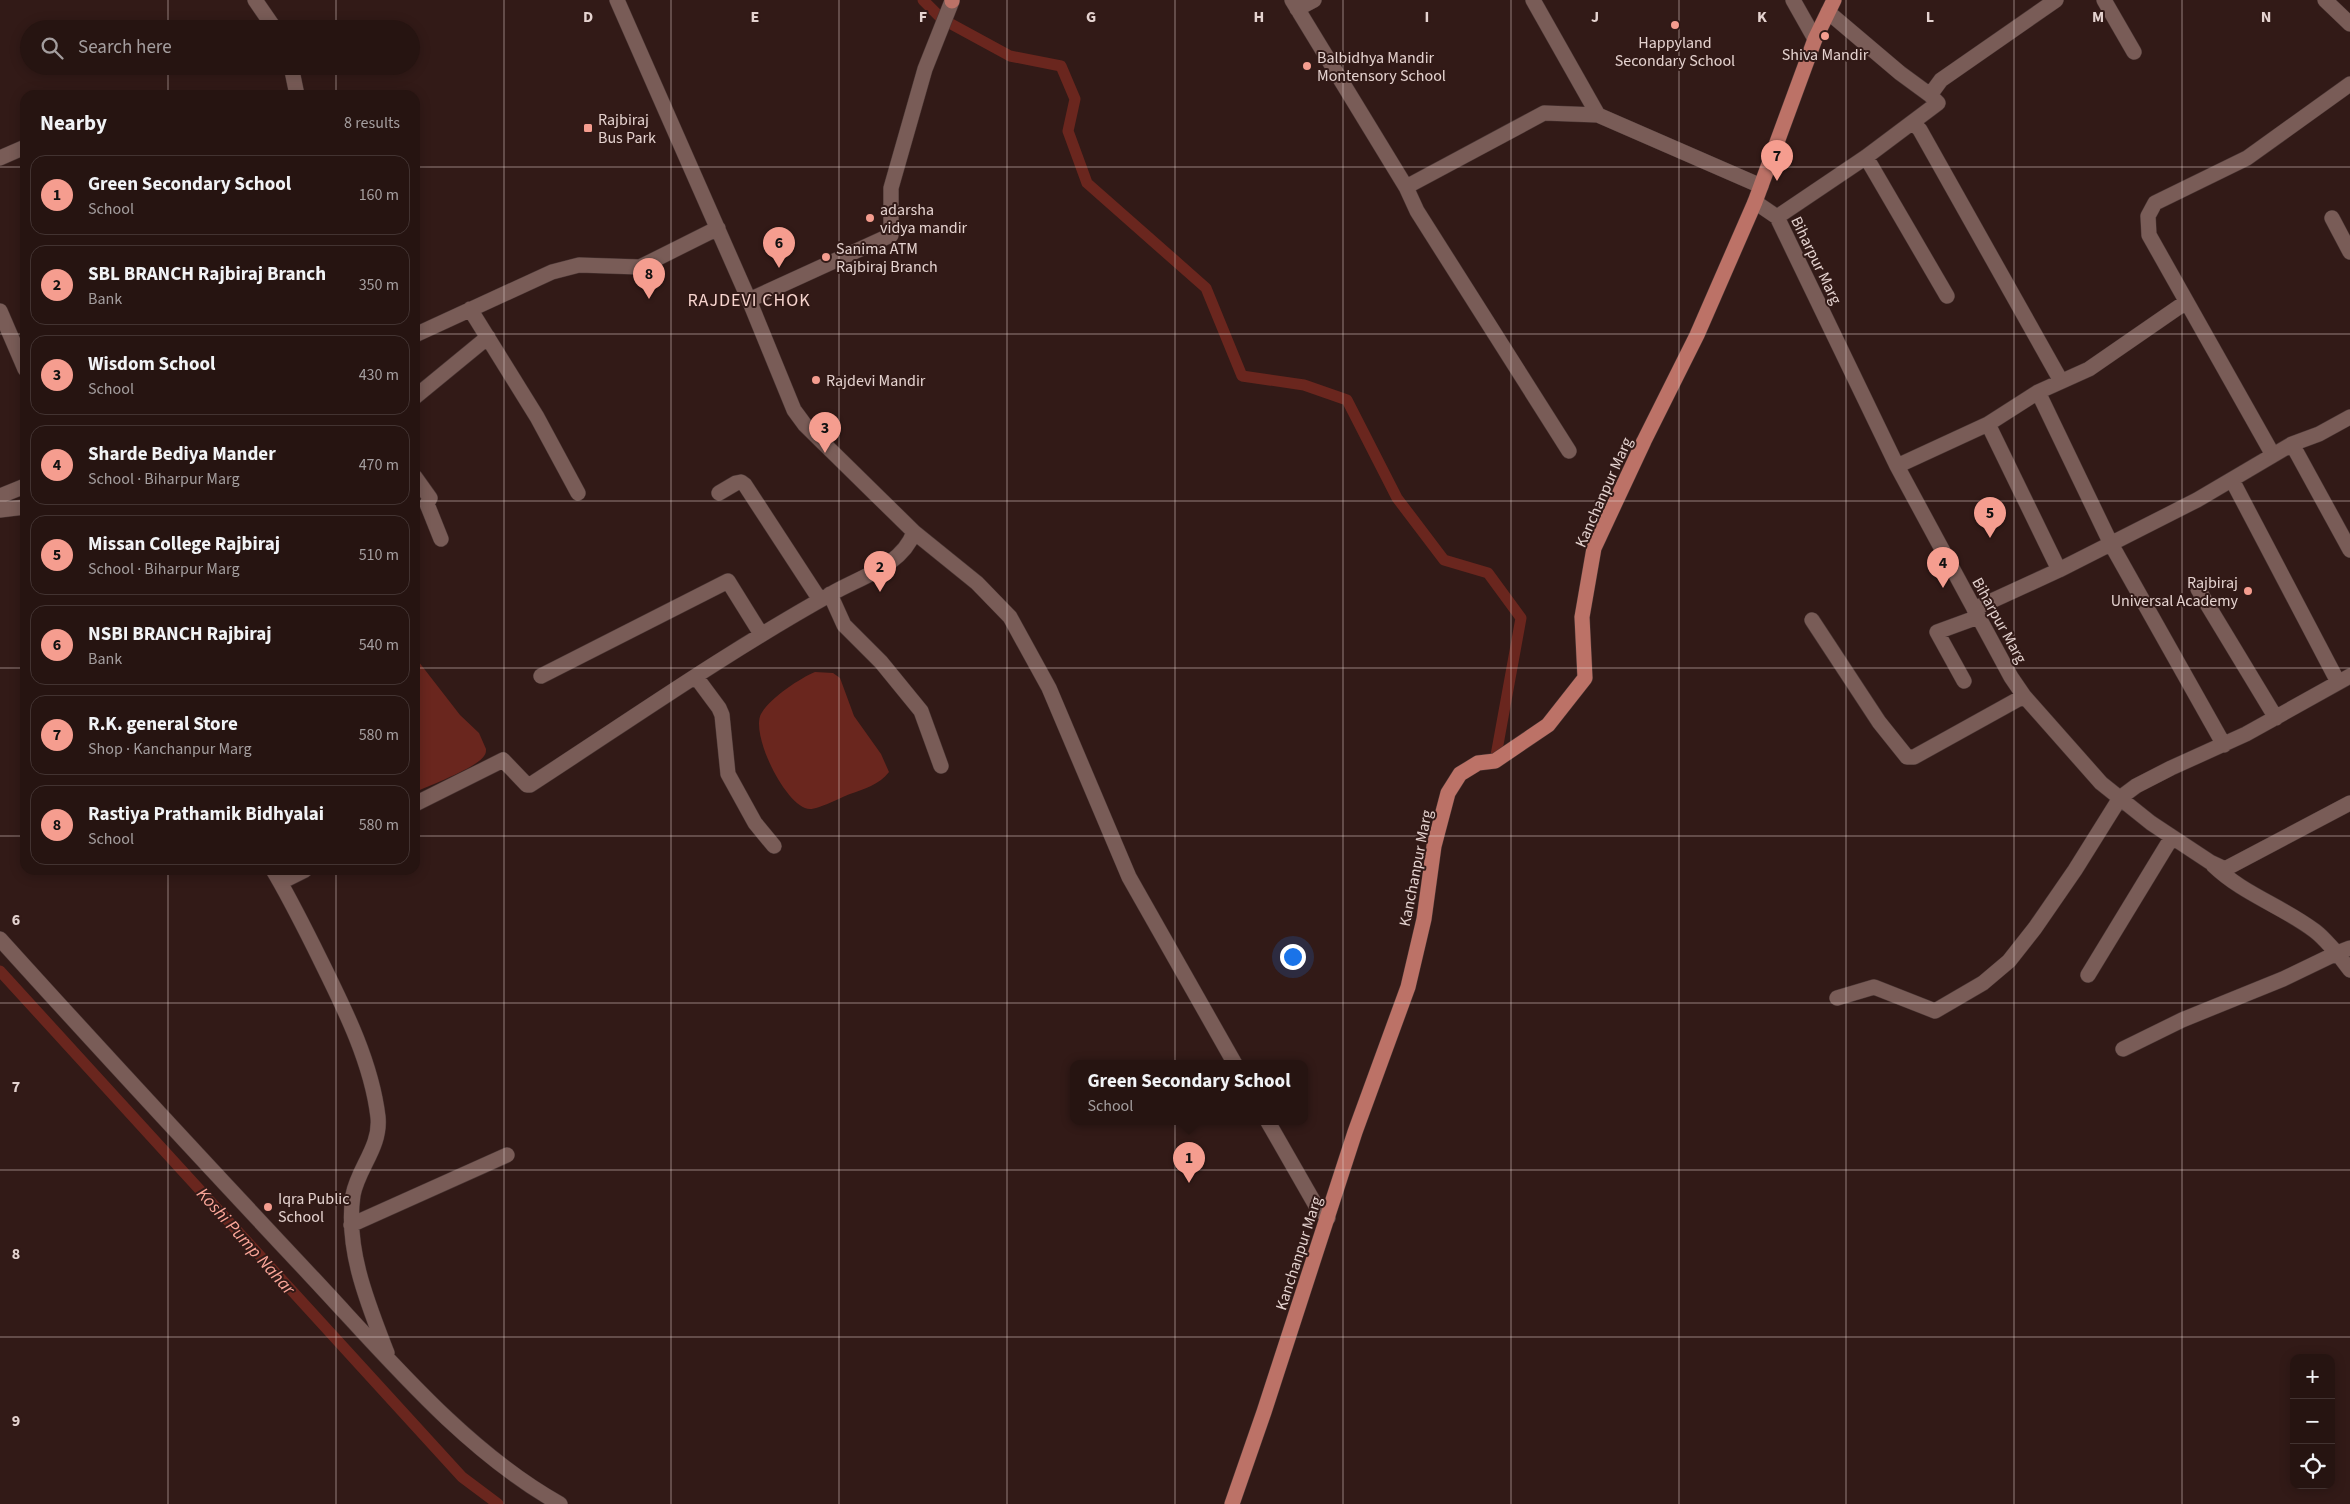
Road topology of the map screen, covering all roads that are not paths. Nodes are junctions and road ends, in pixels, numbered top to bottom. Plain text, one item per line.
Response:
1 (255, 0) edge
2 (617, 0) edge
3 (952, 0) edge
4 (1314, 0) edge
5 (1533, 0) edge
6 (1793, 0) edge
7 (2056, 0) edge
8 (2104, 0) edge
9 (2325, 0) edge
10 (1294, 5) edge
11 (1831, 6) edge
12 (269, 20) edge
13 (2350, 24) edge
14 (1815, 39) junction
15 (2134, 52) dead end
16 (292, 75) edge
17 (2350, 84) edge
18 (296, 90) edge
19 (1930, 95) junction
20 (1598, 116) junction
21 (1913, 122) junction
22 (20, 149) edge
23 (1866, 157) junction
24 (0, 158) edge
25 (1761, 186) junction
26 (1406, 187) junction
27 (1755, 202) junction
28 (1777, 217) junction
29 (2332, 218) dead end
30 (718, 228) junction
31 (2350, 252) edge
32 (1947, 296) dead end
33 (749, 300) junction
34 (2186, 302) junction
35 (470, 309) junction
36 (0, 311) edge
37 (420, 333) edge
38 (488, 337) junction
39 (20, 357) edge
40 (2061, 381) junction
41 (2038, 392) junction
42 (420, 393) edge
43 (2350, 417) edge
44 (1988, 424) junction
45 (2292, 444) junction
46 (1569, 452) dead end
47 (2273, 456) junction
48 (1897, 466) junction
49 (2232, 480) junction
50 (420, 484) edge
51 (20, 488) edge
52 (578, 493) dead end
53 (719, 493) dead end
54 (0, 496) edge
55 (20, 508) edge
56 (0, 510) edge
57 (914, 532) junction
58 (442, 538) dead end
59 (2111, 544) junction
60 (2350, 550) edge
61 (2059, 570) junction
62 (2198, 588) dead end
63 (825, 597) junction
64 (1976, 613) junction
65 (1812, 620) dead end
66 (761, 634) junction
67 (541, 676) dead end
68 (696, 677) junction
69 (2344, 679) edge
70 (1964, 680) dead end
71 (2024, 696) junction
72 (2276, 718) junction
73 (2224, 745) junction
74 (941, 766) dead end
75 (2120, 798) junction
76 (420, 802) edge
77 (2350, 803) edge
78 (2172, 837) junction
79 (774, 846) dead end
80 (2210, 862) junction
81 (277, 876) edge
82 (0, 939) edge
83 (2344, 951) edge
84 (2350, 970) edge
85 (2088, 975) dead end
86 (1837, 998) dead end
87 (2123, 1049) dead end
88 (1233, 1060) edge
89 (1270, 1125) edge
90 (507, 1155) dead end
91 (1328, 1218) junction
92 (351, 1225) junction
93 (389, 1360) junction
94 (560, 1504) edge
95 (1232, 1504) edge

1 - 12 street
2 - 30 street
3 - 33 street
4 - 10 street
5 - 20 street
6 - 14 street
7 - 19 street
8 - 15 street
9 - 13 street
10 - 26 street
11 - 14 main road, Kanchanpur Marg
11 - 19 street
14 - 25 main road, Kanchanpur Marg
16 - 18 street
17 - 34 street
19 - 21 street
20 - 25 street
20 - 26 street
21 - 23 street
21 - 40 street
22 - 24 street
23 - 28 street
23 - 32 street
25 - 27 main road, Kanchanpur Marg
26 - 46 street
27 - 28 street, Biharpur Marg
27 - 91 main road, Kanchanpur Marg
28 - 48 street, Biharpur Marg
29 - 31 street
30 - 33 street
30 - 35 street
33 - 57 street
34 - 40 street
34 - 47 street
35 - 37 street
35 - 38 street
36 - 39 street
38 - 42 street
38 - 52 street
40 - 41 street
41 - 44 street
41 - 59 street
43 - 45 street
44 - 48 street
44 - 61 street
45 - 47 street
45 - 60 street
47 - 49 street
48 - 64 street, Biharpur Marg
49 - 59 street
49 - 69 street
50 - 58 street
51 - 54 street
53 - 63 street
55 - 56 street
57 - 63 street
57 - 88 street
59 - 61 street
59 - 73 street
61 - 64 street
62 - 72 street
63 - 66 street
63 - 74 street
64 - 70 street
64 - 71 street, Biharpur Marg
65 - 71 street
66 - 67 street
66 - 68 street
68 - 76 street
68 - 79 street
69 - 72 street
71 - 75 street, Biharpur Marg
72 - 73 street
73 - 75 street
75 - 78 street, Biharpur Marg
75 - 86 street
77 - 80 street, Biharpur Marg
78 - 80 street, Biharpur Marg
78 - 85 street
80 - 83 street
81 - 92 street
82 - 93 street
83 - 84 street
83 - 87 street
89 - 91 street
90 - 92 street
91 - 95 main road, Kanchanpur Marg
92 - 93 street
93 - 94 street

